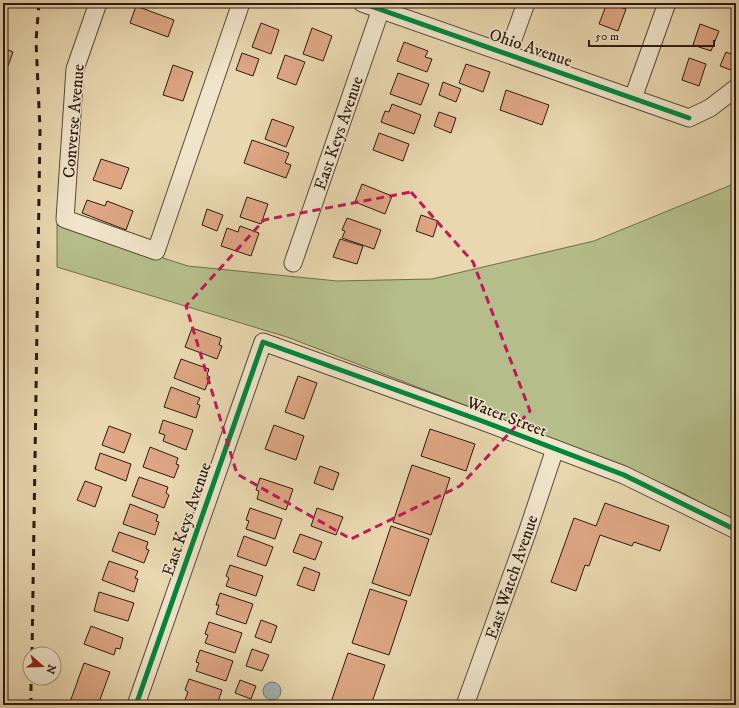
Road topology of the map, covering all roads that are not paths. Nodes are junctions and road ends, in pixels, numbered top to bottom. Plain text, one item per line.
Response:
1 (98, 3) edge
2 (241, 3) edge
3 (362, 3) edge
4 (526, 3) edge
5 (667, 3) edge
6 (382, 6) edge
7 (508, 53) junction
8 (736, 88) edge
9 (633, 98) junction
10 (293, 263) dead end
11 (263, 342) joint
12 (554, 449) junction
13 (736, 530) edge
14 (136, 705) edge
15 (465, 705) edge

1 - 2 street, Converse Avenue
3 - 6 street, Ohio Avenue
4 - 7 street
5 - 9 street
6 - 7 street, Ohio Avenue
6 - 10 street, East Keys Avenue
7 - 9 street, Ohio Avenue
8 - 9 street, Ohio Avenue
11 - 12 street, Water Street
11 - 14 street, East Keys Avenue
12 - 13 street, Water Street
12 - 15 street, East Watch Avenue

